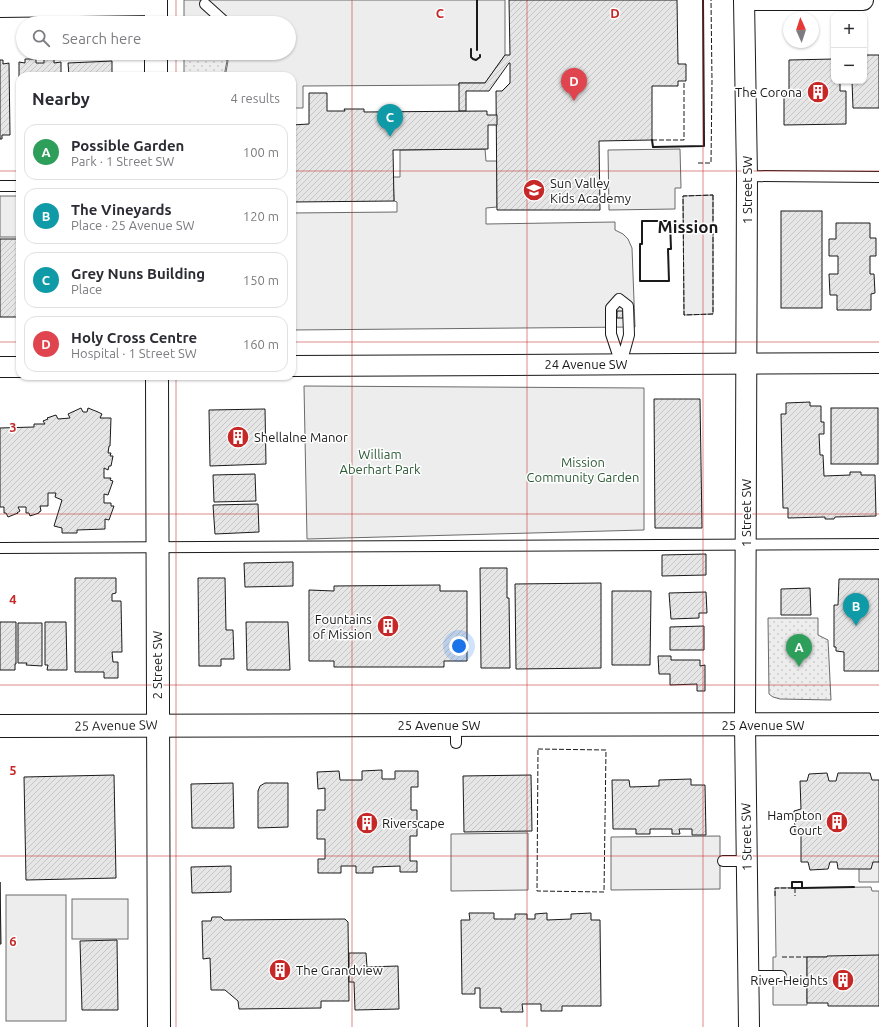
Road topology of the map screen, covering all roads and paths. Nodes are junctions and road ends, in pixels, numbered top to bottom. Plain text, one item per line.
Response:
1 (744, 0) edge
2 (862, 0) edge
3 (205, 4) dead end
4 (0, 7) edge
5 (156, 9) edge
6 (218, 16) edge
7 (156, 60) edge
8 (156, 72) edge
9 (747, 176) junction
10 (879, 177) edge
11 (0, 186) edge
12 (16, 186) edge
13 (746, 363) junction
14 (879, 363) edge
15 (621, 364) junction
16 (296, 366) edge
17 (0, 367) edge
18 (16, 367) edge
19 (156, 380) edge
20 (745, 544) junction
21 (879, 544) edge
22 (157, 547) junction
23 (0, 548) edge
24 (879, 724) edge
25 (158, 725) junction
26 (745, 725) junction
27 (0, 726) edge
28 (723, 861) dead end
29 (747, 861) junction
30 (748, 976) junction
31 (781, 976) dead end
32 (159, 1027) edge
33 (749, 1027) edge

1 - 2 street
1 - 9 street, 1 Street SW
3 - 6 lane
4 - 5 street
7 - 8 street
9 - 10 lane
9 - 13 street, 1 Street SW
11 - 12 lane
13 - 14 street, 24 Avenue SW
13 - 15 street, 24 Avenue SW
13 - 20 street, 1 Street SW
15 - 15 lane
15 - 16 street, 24 Avenue SW
17 - 18 street
19 - 22 street, 2 Street SW
20 - 21 lane
20 - 22 lane
20 - 26 street, 1 Street SW
22 - 23 lane
22 - 25 street, 2 Street SW
24 - 26 street, 25 Avenue SW
25 - 26 street, 25 Avenue SW
25 - 27 street, 25 Avenue SW
25 - 32 street, 2 Street SW
26 - 29 street, 1 Street SW
28 - 29 lane
29 - 30 street, 1 Street SW
30 - 31 lane
30 - 33 street, 1 Street SW

